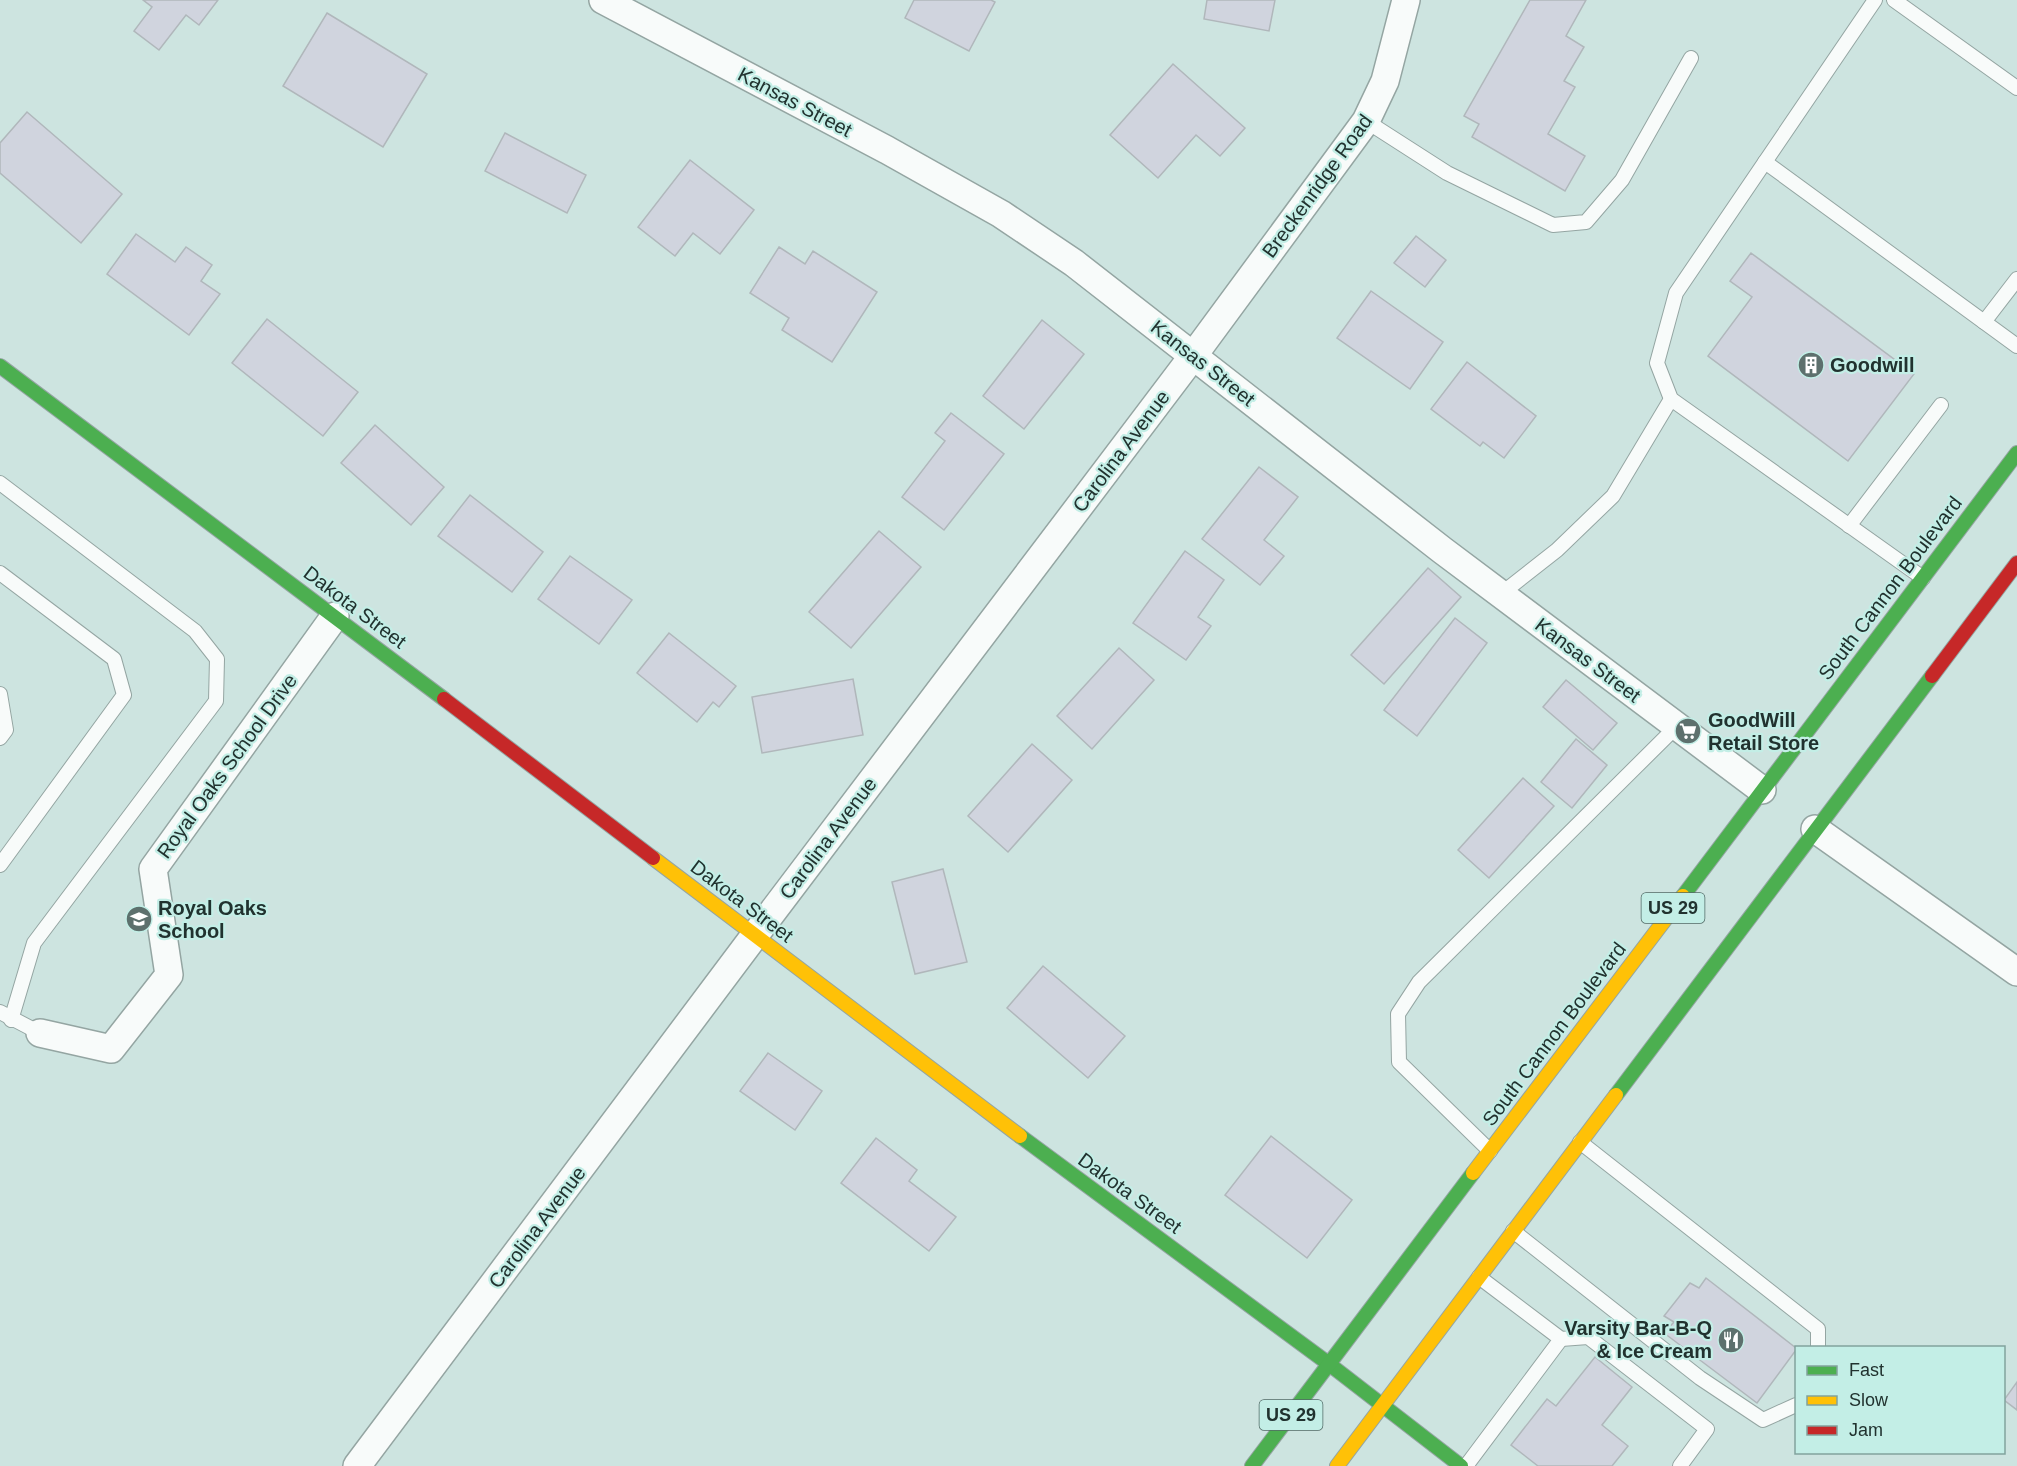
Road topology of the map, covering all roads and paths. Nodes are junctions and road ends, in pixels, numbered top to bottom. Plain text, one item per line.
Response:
1 (603, 0) edge
2 (1406, 0) edge
3 (1875, 0) edge
4 (1894, 0) edge
5 (1691, 58) dead end
6 (2017, 88) edge
7 (1366, 122) junction
8 (1765, 162) junction
9 (2017, 279) edge
10 (1984, 322) junction
11 (2017, 346) edge
12 (1193, 356) junction
13 (0, 366) edge
14 (1671, 399) junction
15 (1941, 405) dead end
16 (2017, 453) edge
17 (0, 483) edge
18 (1849, 526) junction
19 (2017, 563) edge
20 (0, 573) edge
21 (1923, 578) junction
22 (1502, 594) junction
23 (335, 616) junction
24 (0, 694) edge
25 (1677, 726) junction
26 (0, 738) edge
27 (1762, 790) junction
28 (1815, 830) junction
29 (0, 865) edge
30 (755, 935) junction
31 (2017, 972) edge
32 (6, 1016) edge
33 (40, 1033) joint
34 (1581, 1142) junction
35 (1490, 1151) junction
36 (1513, 1232) junction
37 (1479, 1277) junction
38 (1561, 1338) junction
39 (1818, 1346) edge
40 (1329, 1364) junction
41 (1382, 1406) junction
42 (1795, 1406) edge
43 (357, 1466) edge
44 (1252, 1466) edge
45 (1337, 1466) edge
46 (1461, 1466) edge
47 (1466, 1466) edge
48 (1680, 1466) edge

1 - 12 street, Kansas Street
2 - 7 street, Breckenridge Road
3 - 8 lane
4 - 6 lane
5 - 7 lane
7 - 12 street, Breckenridge Road
8 - 10 lane
8 - 14 lane
9 - 10 lane
10 - 11 lane
12 - 22 street, Kansas Street
12 - 30 street, Carolina Avenue
13 - 23 main road, Dakota Street
14 - 18 lane
14 - 22 lane
15 - 18 lane
16 - 21 main road, South Cannon Boulevard / US 29
17 - 32 lane
18 - 21 lane
19 - 28 main road
20 - 29 lane
21 - 27 main road, South Cannon Boulevard / US 29
22 - 25 street, Kansas Street
23 - 30 main road, Dakota Street
23 - 33 street, Royal Oaks School Drive
24 - 26 lane
25 - 27 street, Kansas Street
25 - 35 lane
27 - 35 main road, South Cannon Boulevard / US 29
28 - 31 street
28 - 34 main road
30 - 40 main road, Dakota Street
30 - 43 street, Carolina Avenue
32 - 33 lane
34 - 36 main road
34 - 39 lane
35 - 40 main road, South Cannon Boulevard / US 29
36 - 37 main road
36 - 42 lane
37 - 38 lane
37 - 41 main road
38 - 47 lane
38 - 48 lane
40 - 41 main road, Dakota Street
40 - 44 main road, South Cannon Boulevard / US 29
41 - 45 main road
41 - 46 main road, Dakota Street

